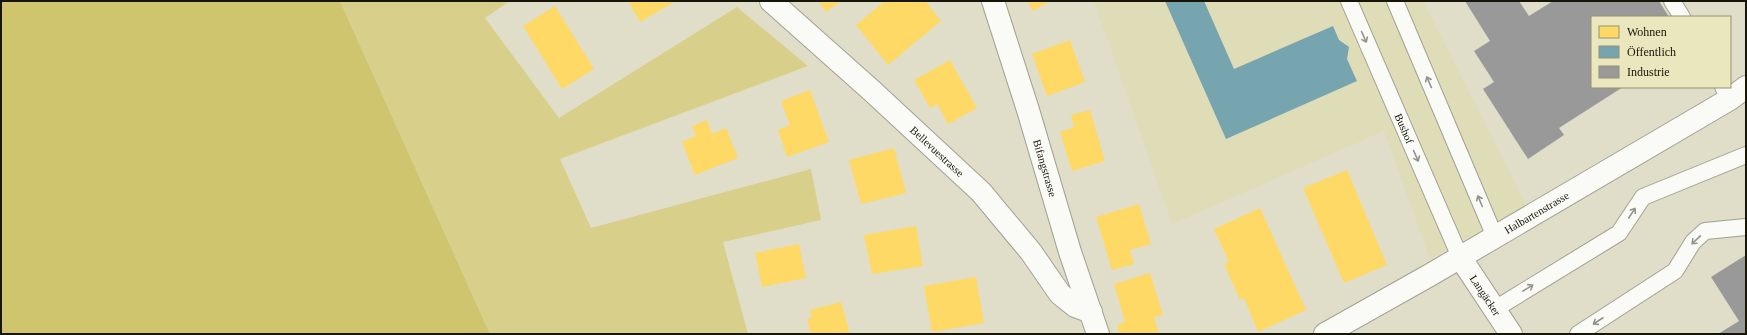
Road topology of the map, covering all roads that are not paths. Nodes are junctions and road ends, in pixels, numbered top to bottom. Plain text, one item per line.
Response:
1 (771, 1) edge
2 (993, 1) edge
3 (1349, 1) edge
4 (1395, 1) edge
5 (1672, 1) edge
6 (1681, 16) edge
7 (1733, 91) edge
8 (1746, 155) edge
9 (1746, 227) edge
10 (1495, 237) junction
11 (1460, 257) junction
12 (1495, 309) junction
13 (1090, 312) junction
14 (1098, 334) edge
15 (1325, 334) edge
16 (1511, 334) edge
17 (1578, 334) edge

1 - 13 street, Bellevuestrasse
2 - 13 street, Bifangstrasse
3 -> 11 lane, Bushof
10 -> 4 lane
5 - 6 lane
7 - 10 street, Halbartenstrasse
12 -> 8 lane
9 -> 17 lane
10 - 11 street, Halbartenstrasse
11 - 12 street, Langäcker
11 - 15 street, Halbartenstrasse
12 - 16 street, Langäcker
13 - 14 street, Bifangstrasse

